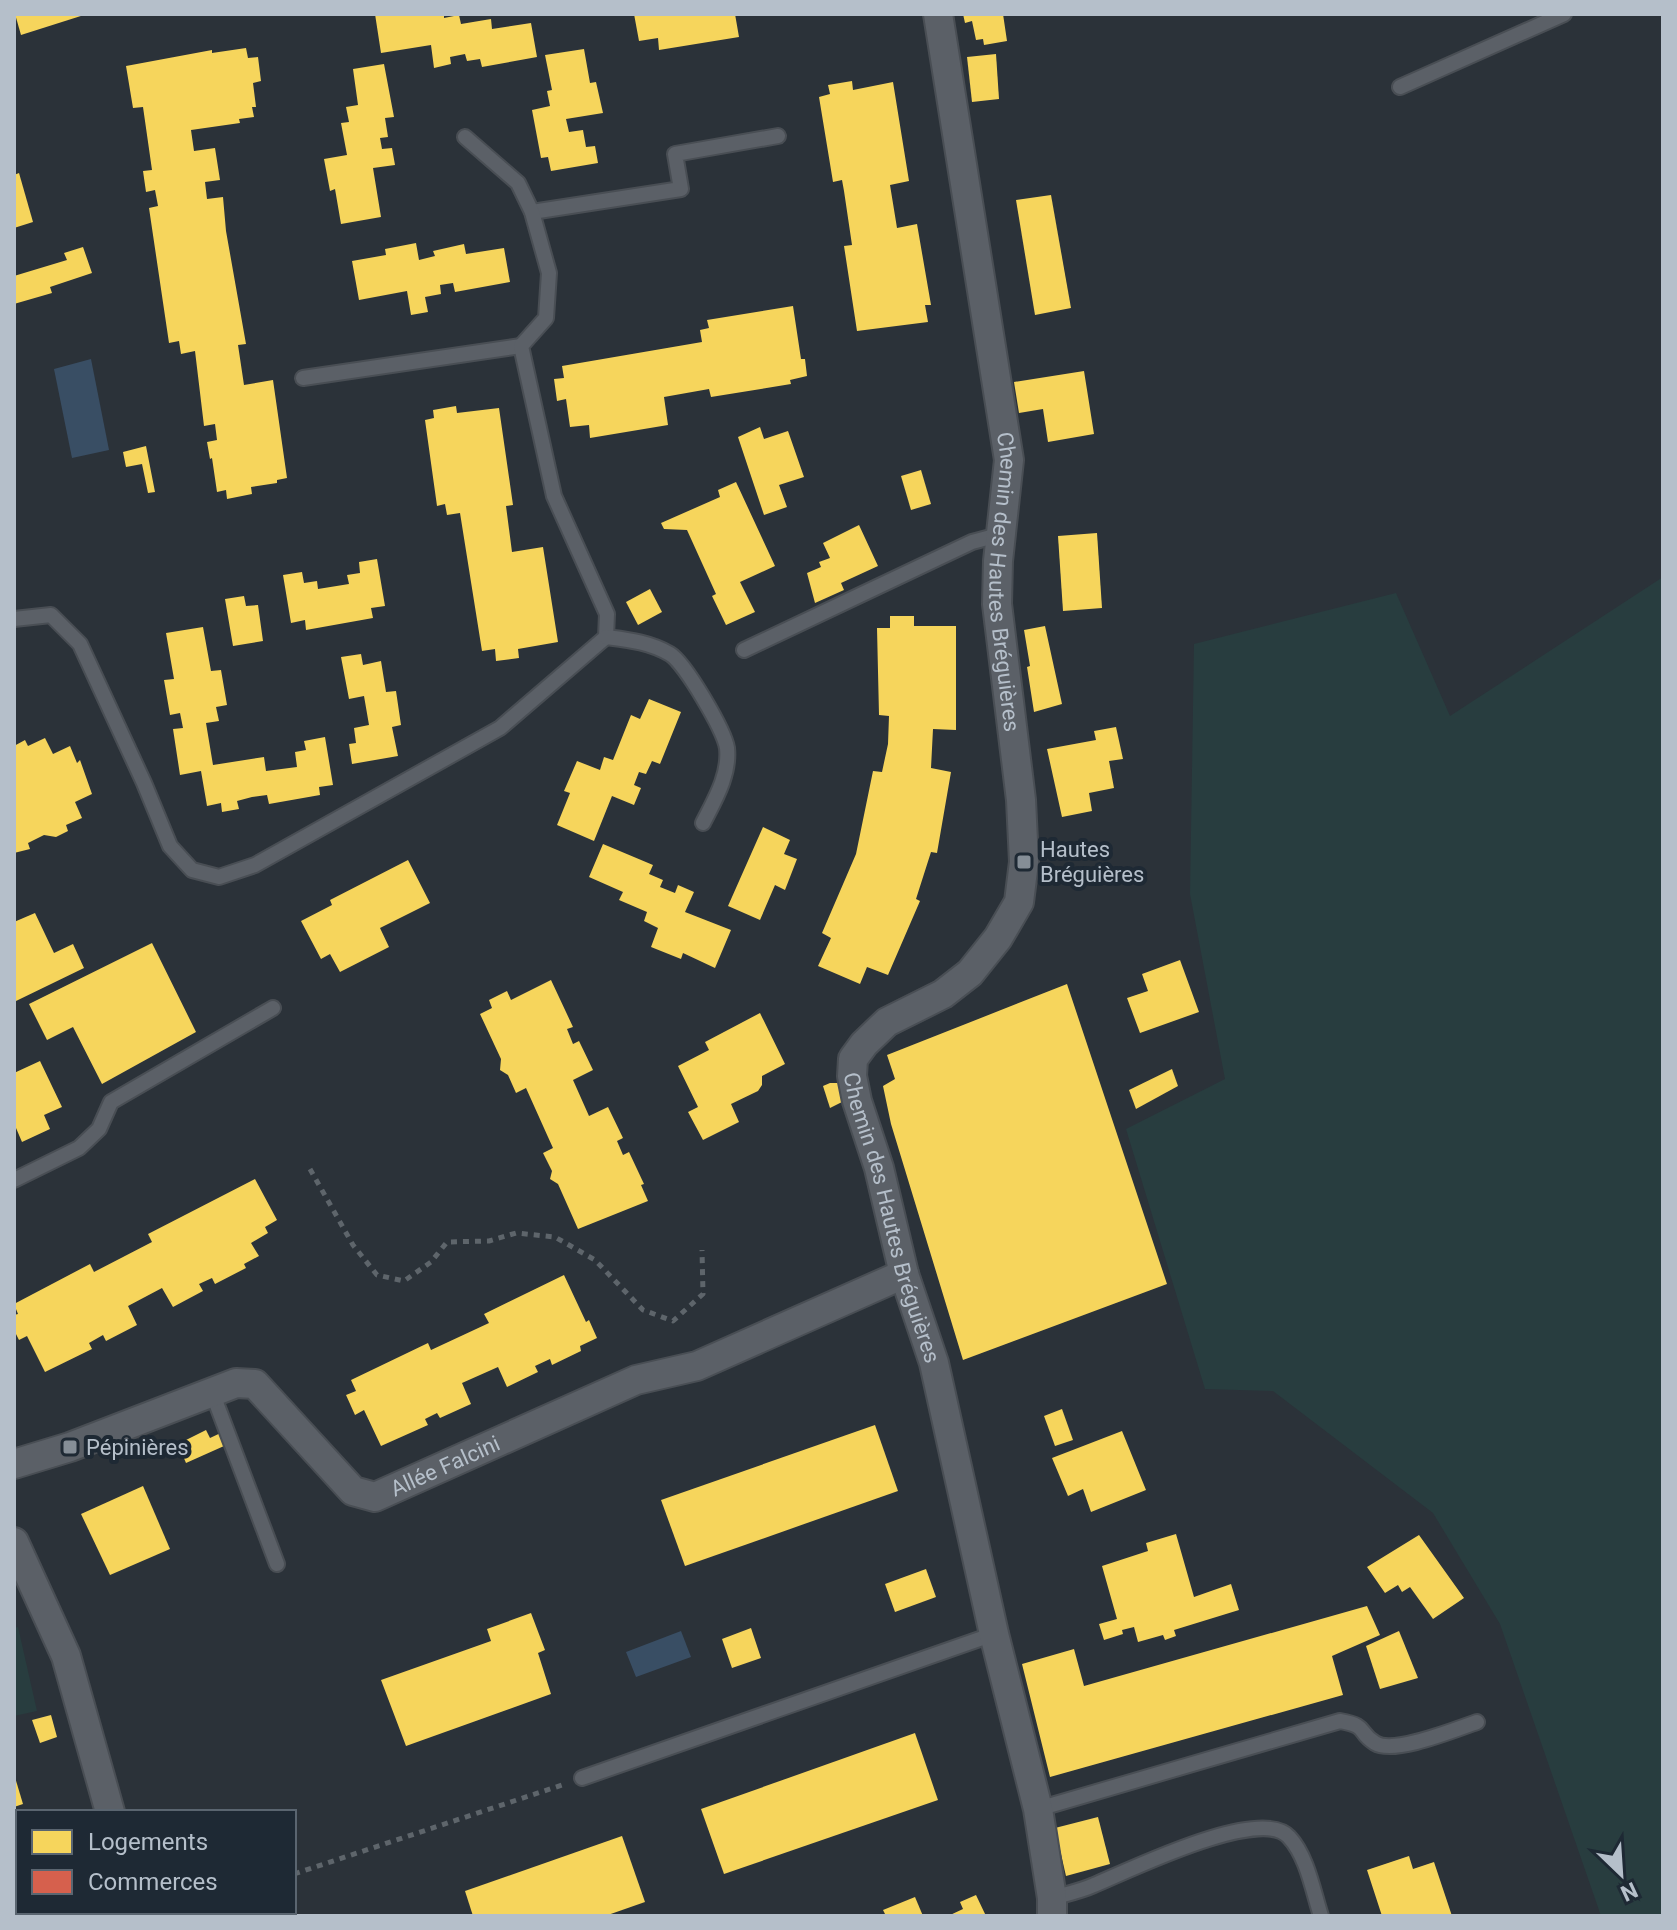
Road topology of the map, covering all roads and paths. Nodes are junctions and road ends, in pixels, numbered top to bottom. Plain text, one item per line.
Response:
1 (938, 14) edge
2 (1556, 16) edge
3 (1400, 87) dead end
4 (778, 136) dead end
5 (465, 137) dead end
6 (532, 212) junction
7 (521, 346) junction
8 (303, 378) dead end
9 (1002, 534) junction
10 (14, 619) edge
11 (606, 637) junction
12 (744, 650) dead end
13 (703, 823) dead end
14 (273, 1008) dead end
15 (310, 1169) dead end
16 (14, 1180) edge
17 (702, 1250) dead end
18 (904, 1274) junction
19 (212, 1392) junction
20 (14, 1464) edge
21 (14, 1542) edge
22 (277, 1564) dead end
23 (994, 1634) junction
24 (1477, 1722) dead end
25 (582, 1778) joint
26 (1038, 1809) junction
27 (109, 1810) edge
28 (296, 1873) edge
29 (1052, 1907) edge
30 (1321, 1916) edge

1 - 9 street, Chemin des Hautes Bréguières
2 - 3 lane
4 - 6 lane
5 - 6 lane
6 - 7 lane
7 - 8 lane
7 - 11 lane
9 - 12 lane
9 - 18 street, Chemin des Hautes Bréguières
10 - 11 lane
11 - 13 lane
14 - 16 lane
15 - 17 path
18 - 19 street, Allée Falcini
18 - 23 street, Chemin des Hautes Bréguières
19 - 20 street, Allée Falcini
19 - 22 lane
21 - 27 street
23 - 25 lane
23 - 26 street, Chemin des Hautes Bréguières
24 - 26 lane
25 - 28 path
26 - 29 street, Chemin des Hautes Bréguières
29 - 30 lane

